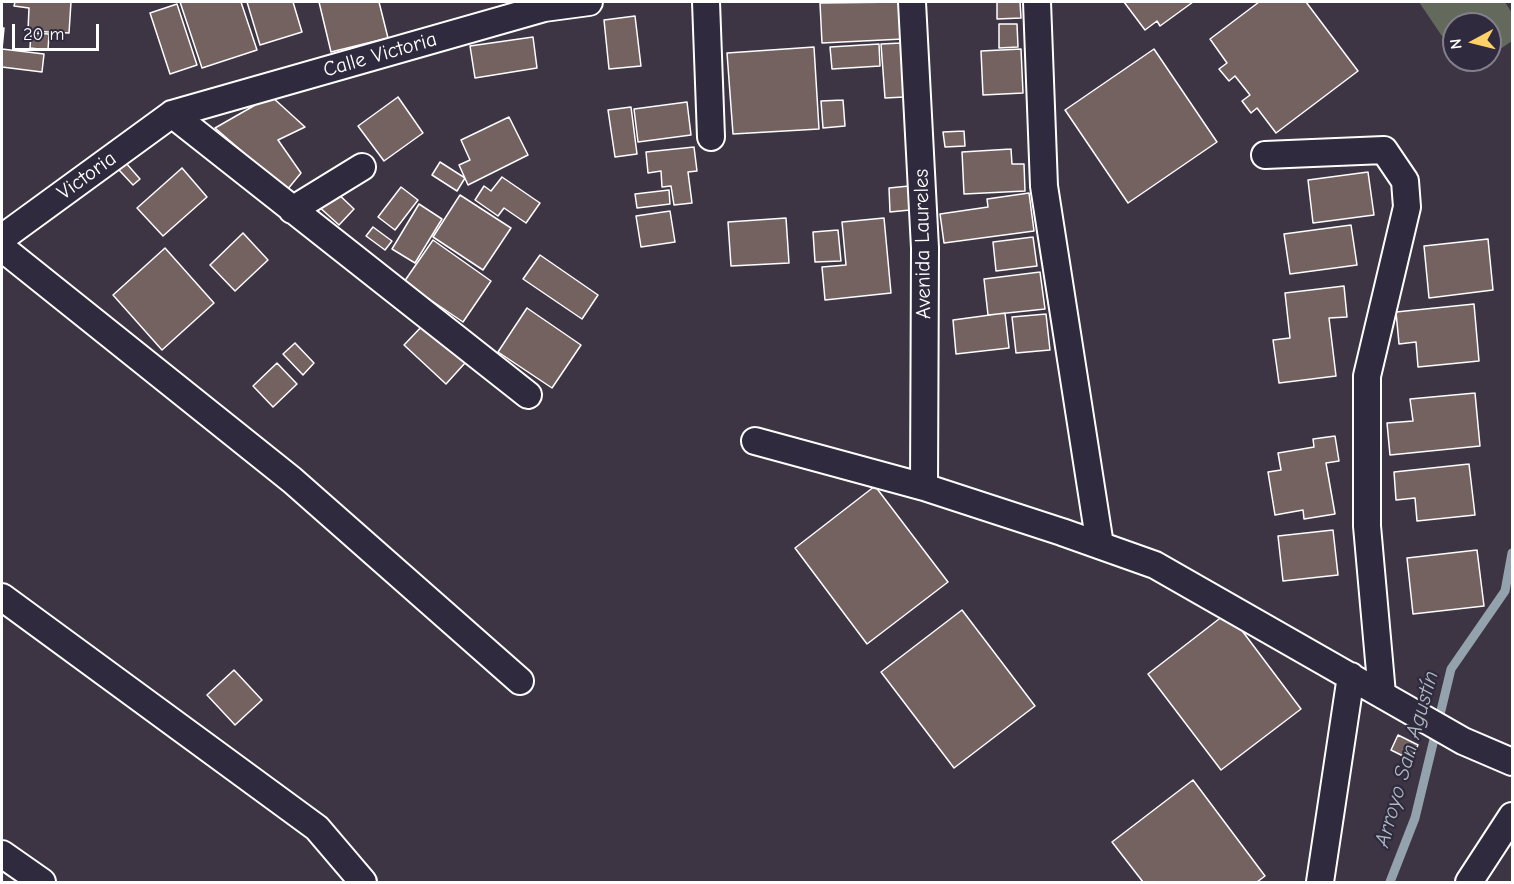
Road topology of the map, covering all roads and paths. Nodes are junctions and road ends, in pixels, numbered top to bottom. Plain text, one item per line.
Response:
1 (589, 2) edge
2 (706, 2) edge
3 (912, 2) edge
4 (1037, 2) edge
5 (172, 114) junction
6 (711, 137) dead end
7 (1264, 155) dead end
8 (362, 167) dead end
9 (292, 210) junction
10 (2, 238) edge
11 (2, 248) edge
12 (528, 395) dead end
13 (754, 441) dead end
14 (924, 487) junction
15 (1100, 545) junction
16 (2, 597) edge
17 (1351, 676) junction
18 (520, 681) dead end
19 (1382, 694) junction
20 (1512, 762) edge
21 (1512, 816) edge
22 (2, 854) edge
23 (42, 882) edge
24 (363, 882) edge
25 (1320, 882) edge
26 (1469, 882) edge

1 - 5 street, Calle Victoria
2 - 6 street
3 - 14 street, Avenida Laureles
4 - 15 street
5 - 9 street
5 - 10 street, Victoria
7 - 19 street
8 - 9 street
9 - 12 street
11 - 18 street
13 - 14 street
14 - 15 street
15 - 17 street
16 - 24 street
17 - 19 street
17 - 25 street
19 - 20 street
21 - 26 street
22 - 23 street

